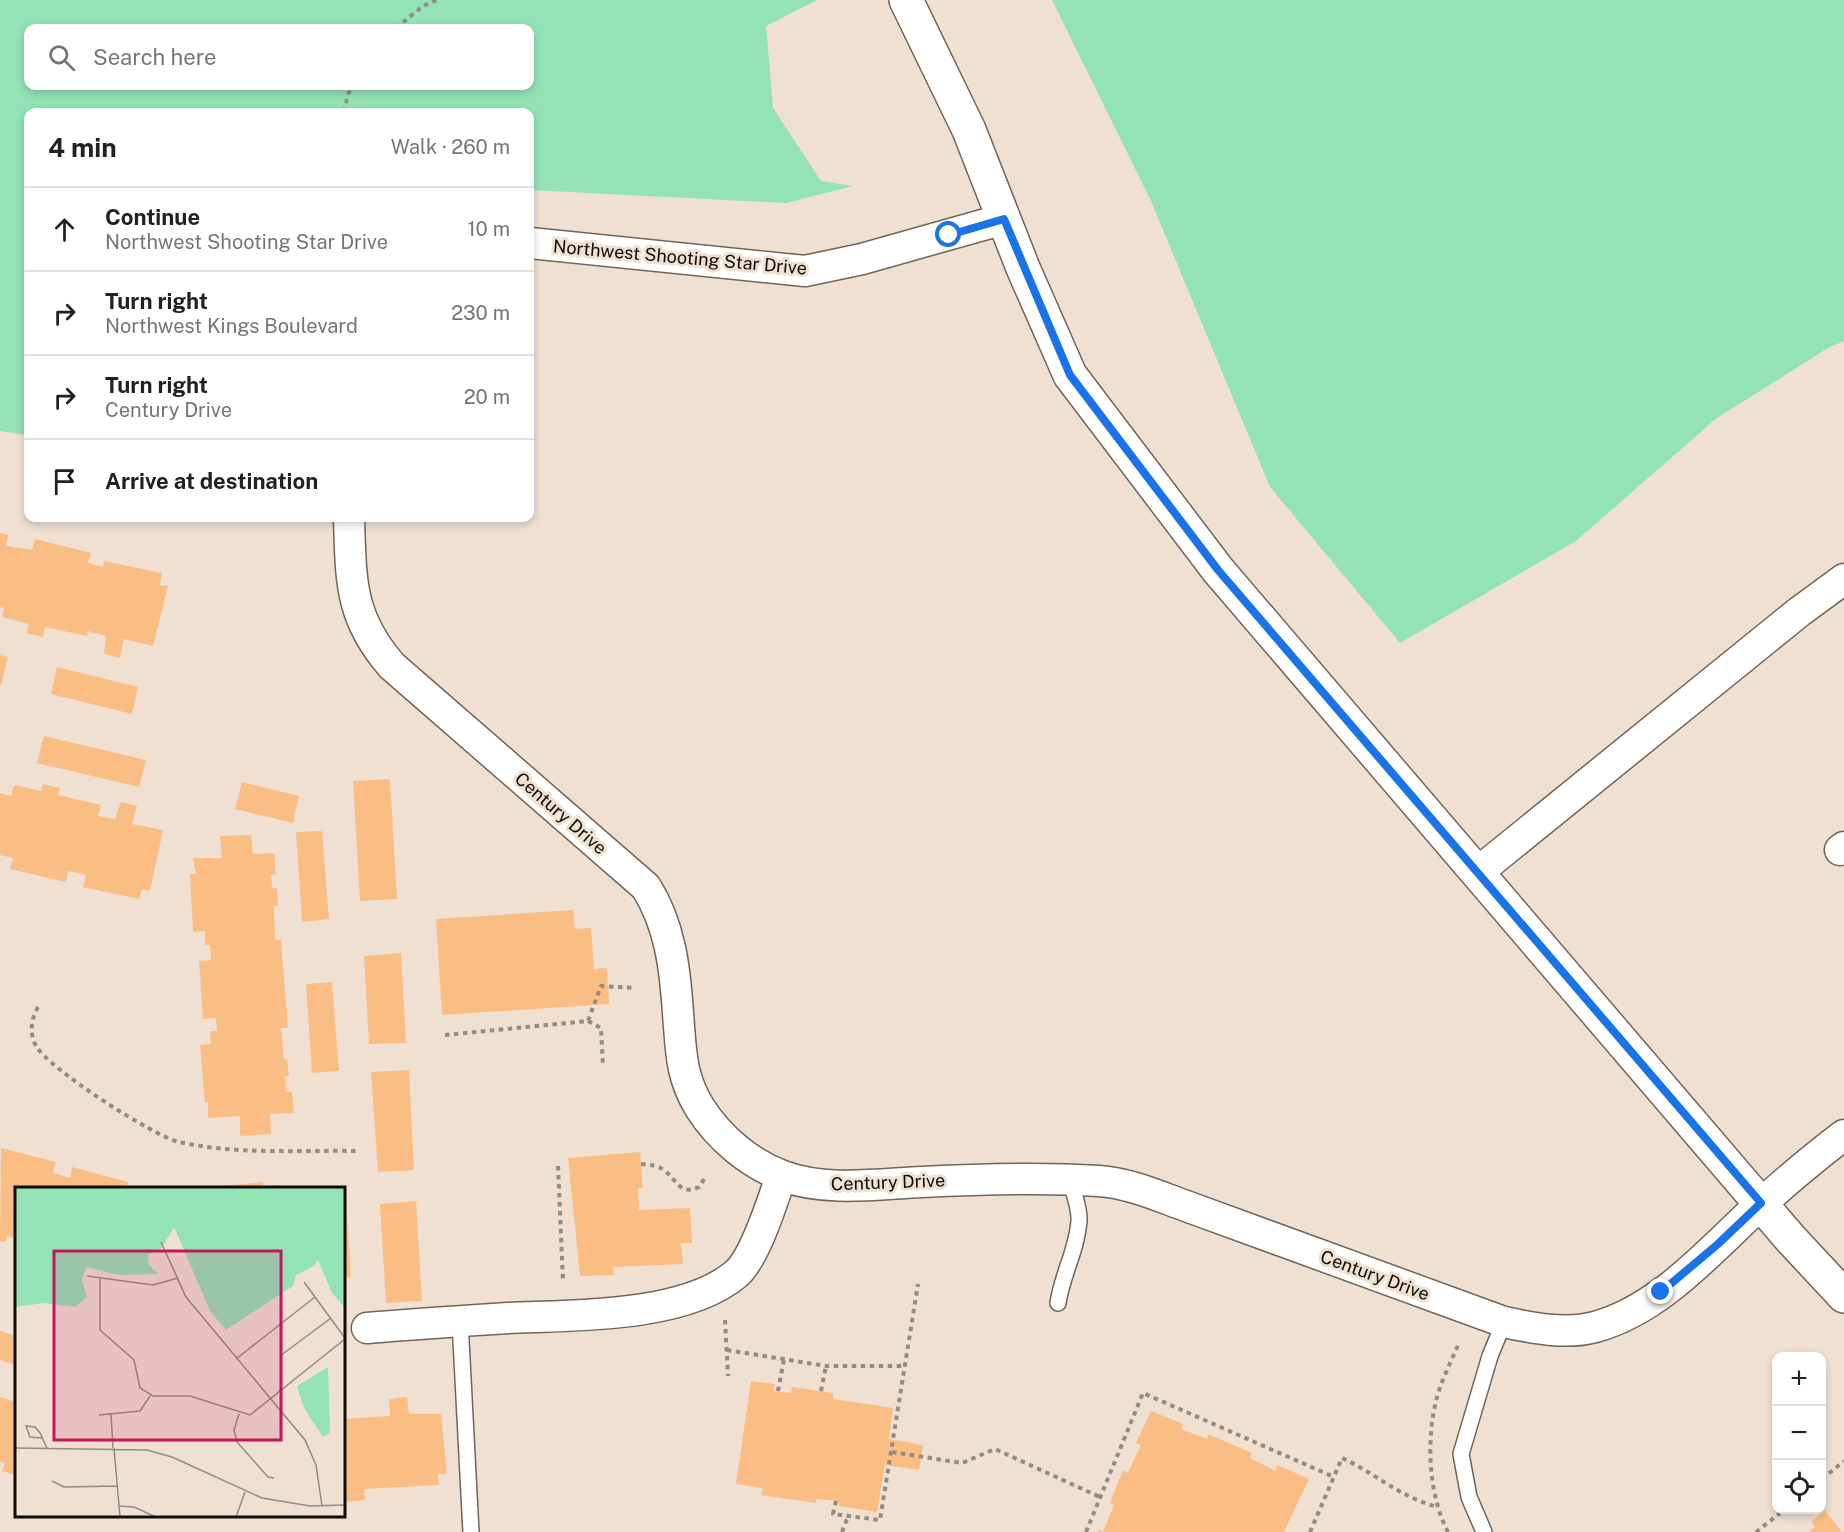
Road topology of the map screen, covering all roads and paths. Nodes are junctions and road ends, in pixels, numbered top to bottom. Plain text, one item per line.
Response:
1 (436, 0) edge
2 (906, 0) edge
3 (401, 24) edge
4 (350, 90) edge
5 (345, 108) edge
6 (1004, 219) junction
7 (534, 243) edge
8 (349, 522) edge
9 (1844, 579) edge
10 (1478, 872) junction
11 (634, 988) dead end
12 (38, 1007) dead end
13 (588, 1021) junction
14 (445, 1035) dead end
15 (603, 1067) dead end
16 (1844, 1135) edge
17 (357, 1151) dead end
18 (641, 1164) dead end
19 (558, 1166) dead end
20 (706, 1176) dead end
21 (781, 1176) junction
22 (1070, 1179) junction
23 (1761, 1203) junction
24 (918, 1284) dead end
25 (564, 1286) dead end
26 (1844, 1296) edge
27 (1058, 1303) dead end
28 (460, 1321) junction
29 (1504, 1322) junction
30 (367, 1328) dead end
31 (727, 1350) dead end
32 (784, 1359) junction
33 (826, 1366) junction
34 (905, 1366) junction
35 (778, 1391) dead end
36 (821, 1391) dead end
37 (892, 1452) junction
38 (1844, 1461) edge
39 (1826, 1475) edge
40 (1334, 1478) junction
41 (1100, 1497) junction
42 (836, 1501) dead end
43 (1438, 1507) dead end
44 (1778, 1514) edge
45 (848, 1516) junction
46 (471, 1532) edge
47 (842, 1532) edge
48 (1086, 1532) edge
49 (1310, 1532) edge
50 (1484, 1532) edge
51 (1756, 1532) edge

1 - 3 path
2 - 6 street
4 - 5 path
6 - 7 street, Northwest Shooting Star Drive
6 - 10 street
8 - 21 street, Century Drive
9 - 10 street
10 - 23 street
11 - 13 path
12 - 17 path
13 - 14 path
13 - 15 path
16 - 23 street, Century Drive
18 - 20 path
19 - 25 path
21 - 22 street, Century Drive
21 - 28 street
22 - 27 lane
22 - 29 street, Century Drive
23 - 26 street
23 - 29 street, Century Drive
24 - 34 path
28 - 30 street
28 - 46 lane
29 - 50 lane
31 - 32 path
32 - 33 path
32 - 35 path
33 - 34 path
33 - 36 path
34 - 37 path
37 - 41 path
37 - 45 path
38 - 39 path
40 - 41 path
40 - 43 path
40 - 49 path
41 - 48 path
42 - 45 path
44 - 51 path
45 - 47 path

